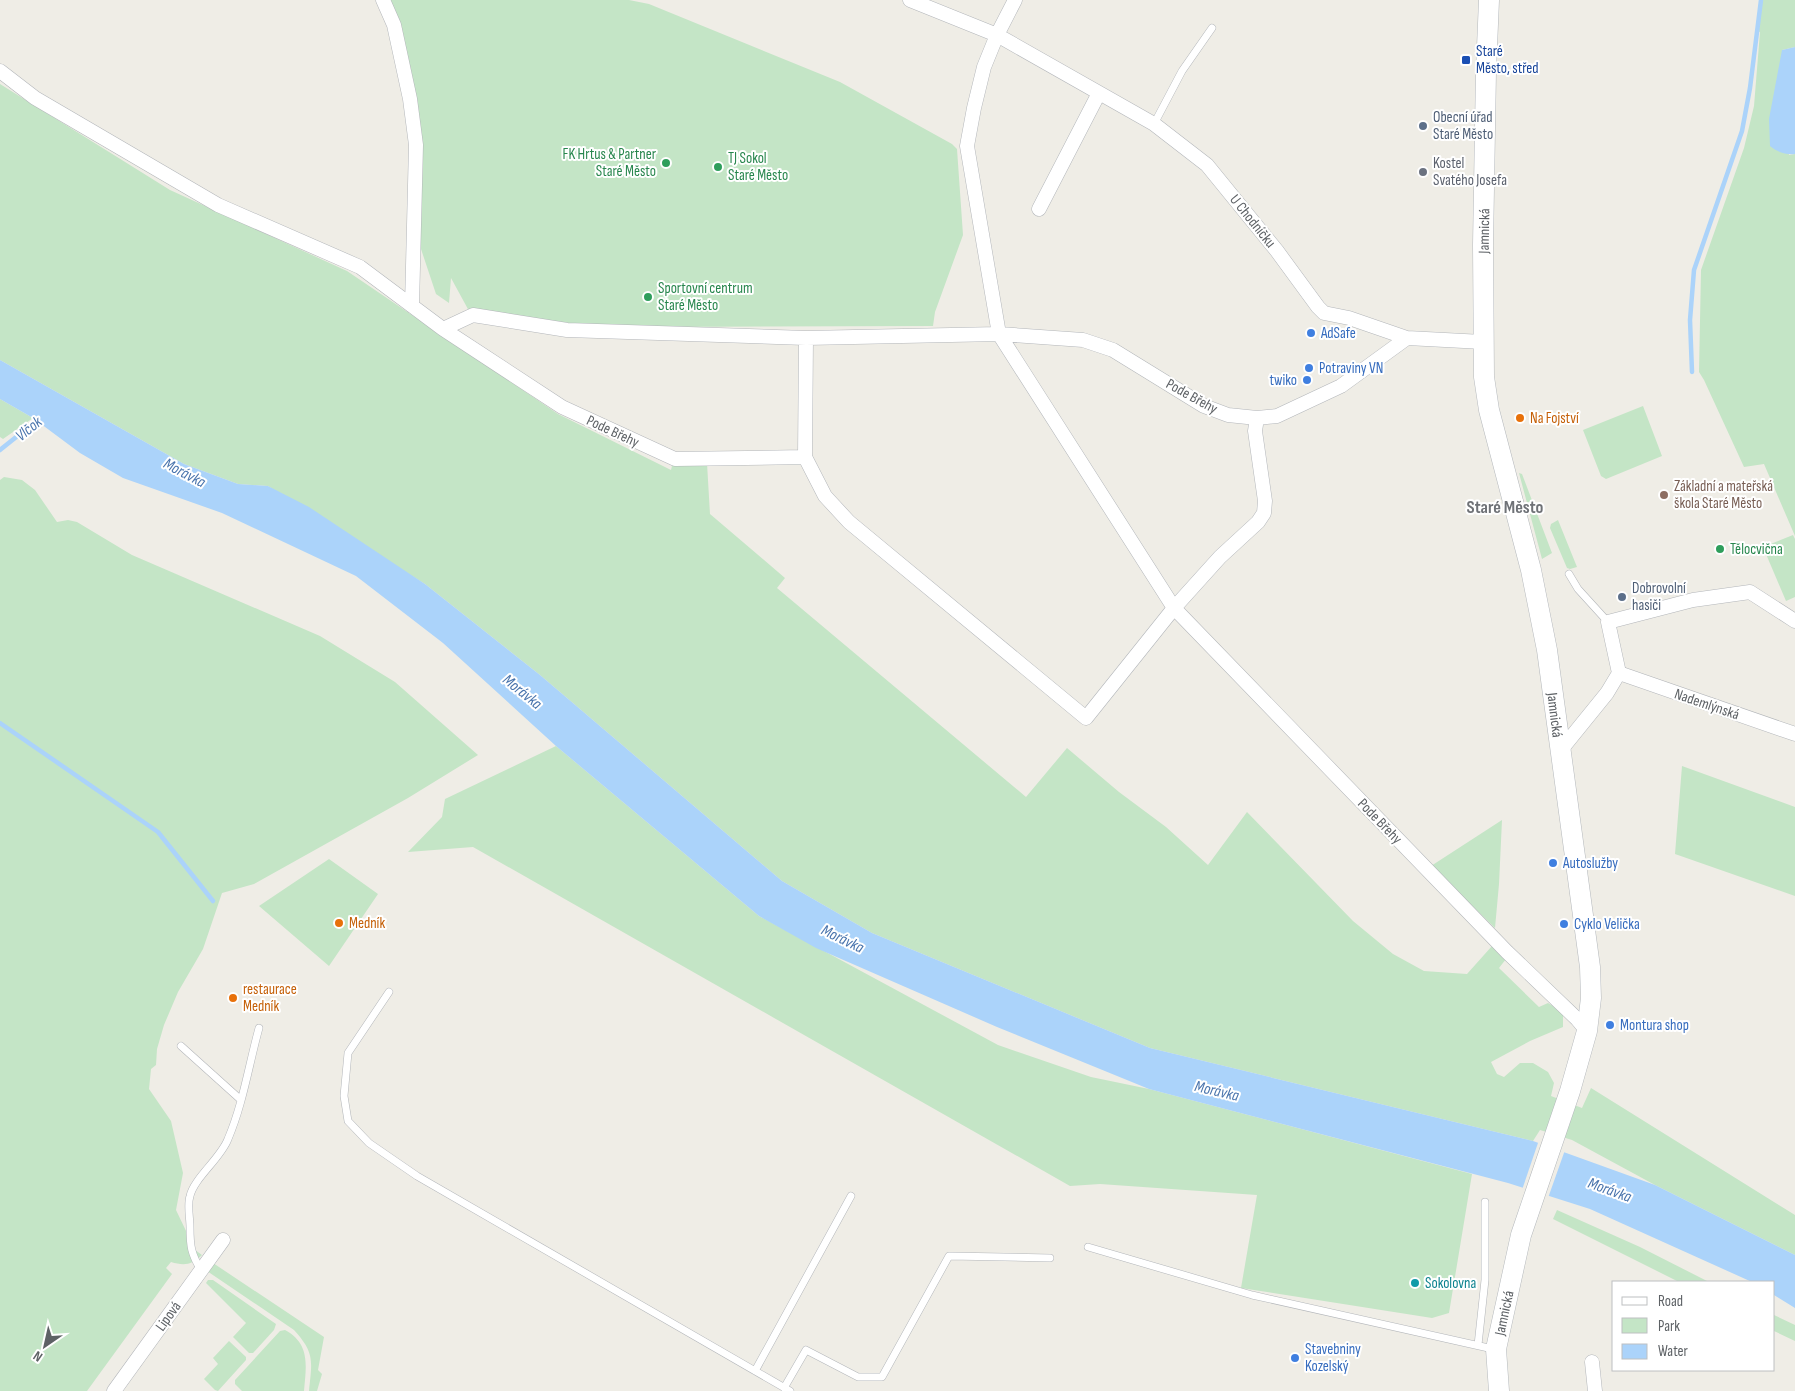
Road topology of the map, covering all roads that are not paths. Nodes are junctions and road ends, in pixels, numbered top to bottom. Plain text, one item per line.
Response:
1 (383, 0) edge
2 (910, 0) edge
3 (1016, 0) edge
4 (1489, 0) edge
5 (1212, 28) dead end
6 (997, 35) junction
7 (0, 71) edge
8 (1099, 92) junction
9 (1154, 124) junction
10 (1038, 209) dead end
11 (412, 306) junction
12 (443, 328) junction
13 (999, 334) junction
14 (806, 338) junction
15 (1407, 338) junction
16 (1483, 342) junction
17 (1257, 418) junction
18 (805, 457) junction
19 (1569, 574) dead end
20 (1174, 608) junction
21 (1608, 622) junction
22 (1795, 622) edge
23 (1619, 673) junction
24 (1795, 734) edge
25 (1560, 751) junction
26 (389, 992) dead end
27 (259, 1028) dead end
28 (1587, 1031) junction
29 (181, 1046) dead end
30 (240, 1100) junction
31 (852, 1196) dead end
32 (1485, 1202) dead end
33 (223, 1240) dead end
34 (1088, 1247) dead end
35 (1050, 1258) dead end
36 (201, 1270) junction
37 (1487, 1347) junction
38 (1592, 1362) dead end
39 (755, 1371) junction
40 (787, 1390) edge
41 (114, 1391) edge
42 (1500, 1391) edge
43 (1595, 1391) edge

1 - 11 street
2 - 6 street, U Chodníčku
3 - 6 street
4 - 16 main road, Jamnická
5 - 9 lane
6 - 8 street, U Chodníčku
6 - 13 street
7 - 11 street, Pode Břehy
8 - 9 street, U Chodníčku
8 - 10 street
9 - 15 street, U Chodníčku
11 - 12 street, Pode Břehy
12 - 14 street, Pode Břehy
12 - 18 street, Pode Břehy
13 - 14 street, Pode Břehy
13 - 17 street, Pode Břehy
13 - 20 street, Pode Břehy
14 - 18 street
15 - 16 street
15 - 17 street
16 - 25 main road, Jamnická
17 - 20 street
18 - 20 street
19 - 21 lane
20 - 28 street, Pode Břehy
21 - 22 street
21 - 23 street
23 - 24 street, Nademlýnská
23 - 25 street
25 - 28 main road, Jamnická
26 - 39 lane
27 - 30 lane
28 - 37 main road, Jamnická
29 - 30 lane
30 - 36 lane
31 - 39 lane
32 - 37 lane
33 - 36 street, Lipová
34 - 37 lane
35 - 40 lane
36 - 41 street, Lipová
37 - 42 main road, Jamnická
38 - 43 street
39 - 40 lane

